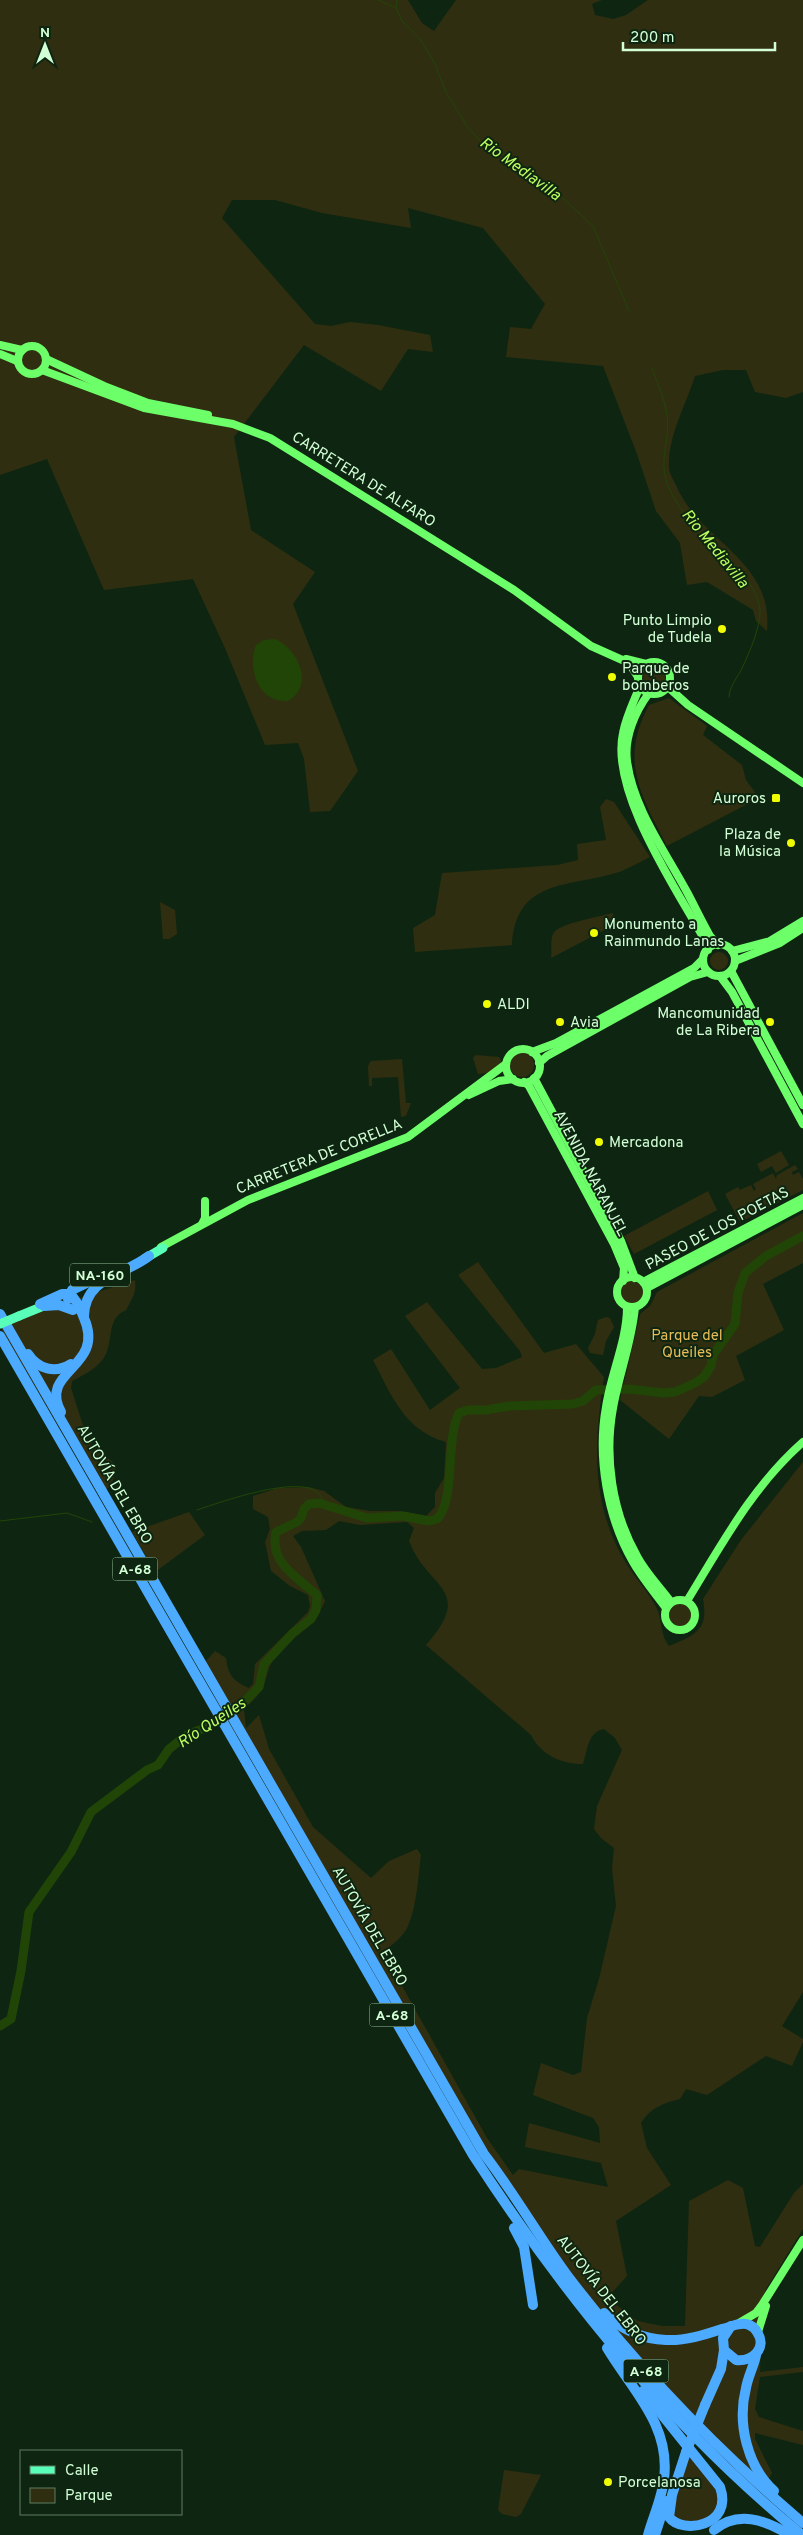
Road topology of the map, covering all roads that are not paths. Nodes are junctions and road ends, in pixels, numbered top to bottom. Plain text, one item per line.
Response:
1 (0, 345) edge
2 (22, 350) junction
3 (0, 354) edge
4 (46, 359) junction
5 (18, 361) junction
6 (42, 370) junction
7 (646, 664) junction
8 (638, 677) junction
9 (640, 686) junction
10 (668, 687) junction
11 (648, 693) junction
12 (803, 782) edge
13 (803, 921) edge
14 (803, 928) edge
15 (718, 944) junction
16 (708, 950) junction
17 (732, 950) junction
18 (703, 959) junction
19 (735, 961) junction
20 (731, 971) junction
21 (708, 972) junction
22 (720, 976) junction
23 (532, 1052) junction
24 (539, 1063) junction
25 (506, 1064) junction
26 (534, 1078) junction
27 (513, 1079) junction
28 (524, 1082) junction
29 (803, 1104) edge
30 (803, 1124) edge
31 (281, 1182) dead end
32 (803, 1198) edge
33 (803, 1205) edge
34 (235, 1206) junction
35 (220, 1214) junction
36 (202, 1224) junction
37 (162, 1248) junction
38 (149, 1256) junction
39 (107, 1273) junction
40 (635, 1278) junction
41 (623, 1280) junction
42 (645, 1285) junction
43 (70, 1294) junction
44 (0, 1306) edge
45 (38, 1306) junction
46 (631, 1307) junction
47 (73, 1310) junction
48 (0, 1314) edge
49 (84, 1317) junction
50 (0, 1324) edge
51 (0, 1336) edge
52 (0, 1345) edge
53 (60, 1439) junction
54 (803, 1444) edge
55 (127, 1534) junction
56 (689, 1602) junction
57 (668, 1605) junction
58 (216, 1698) junction
59 (237, 1735) junction
60 (473, 2155) junction
61 (515, 2196) junction
62 (803, 2240) edge
63 (803, 2245) edge
64 (563, 2285) junction
65 (533, 2305) dead end
66 (734, 2325) junction
67 (758, 2332) junction
68 (606, 2347) junction
69 (724, 2350) junction
70 (756, 2354) junction
71 (742, 2361) junction
72 (714, 2387) junction
73 (686, 2452) junction
74 (670, 2488) junction
75 (654, 2514) junction
76 (803, 2517) edge
77 (803, 2523) edge
78 (648, 2535) edge
79 (655, 2535) edge
80 (704, 2535) edge
81 (790, 2535) edge
82 (802, 2535) edge

1 - 2 main road
2 - 4 main road
2 - 5 main road
3 - 5 main road
4 - 6 main road
4 - 7 main road, CARRETERA DE ALFARO
5 - 6 main road
6 - 8 main road, CARRETERA DE ALFARO
7 - 8 main road
7 - 10 main road
8 - 9 main road
9 - 11 main road
9 - 16 main road
10 - 11 main road
10 - 12 main road
11 - 15 main road
13 - 17 main road
14 - 19 main road
15 - 16 main road
15 - 17 main road
16 - 18 main road
17 - 19 main road
18 - 21 main road
18 - 23 main road
19 - 20 main road
20 - 22 main road
20 - 29 main road
21 - 22 main road
21 - 24 main road
22 - 30 main road
23 - 24 main road
23 - 25 main road
24 - 26 main road
25 - 27 main road
25 - 34 main road, CARRETERA DE CORELLA
26 - 28 main road
26 - 40 main road, AVENIDA NARANJEL
27 - 28 main road
27 - 37 main road, CARRETERA DE CORELLA
28 - 41 main road, AVENIDA NARANJEL
31 - 34 main road
32 - 42 main road, PASEO DE LOS POETAS
33 - 42 main road, PASEO DE LOS POETAS
34 - 35 main road, CARRETERA DE CORELLA
35 - 36 main road, CARRETERA DE CORELLA
35 - 36 main road
36 - 37 main road, CARRETERA DE CORELLA
37 - 38 main road, NA-160
37 - 39 main road, NA-160
38 - 43 main road, NA-160
38 - 49 highway
39 - 43 highway
39 - 45 main road, NA-160
40 - 41 main road
40 - 42 main road
41 - 46 main road
42 - 46 main road
43 - 45 highway
43 - 47 highway
43 - 49 highway
44 - 47 highway
45 - 47 highway
45 - 50 main road, NA-160, bridge
46 - 57 main road
48 - 55 highway, AUTOVÍA DEL EBRO / A-68
49 - 55 highway
51 - 53 highway, AUTOVÍA DEL EBRO / A-68
52 - 53 highway
53 - 58 highway, AUTOVÍA DEL EBRO / A-68
54 - 56 main road
55 - 58 highway, AUTOVÍA DEL EBRO / A-68
56 - 57 main road
56 - 57 main road
58 - 59 highway, AUTOVÍA DEL EBRO / A-68
59 - 60 highway, AUTOVÍA DEL EBRO / A-68
59 - 61 highway, AUTOVÍA DEL EBRO / A-68
60 - 64 highway, AUTOVÍA DEL EBRO / A-68
60 - 65 highway
61 - 66 highway
61 - 77 highway, AUTOVÍA DEL EBRO / A-68
62 - 66 main road
63 - 67 main road
64 - 68 highway
64 - 82 highway, AUTOVÍA DEL EBRO / A-68
66 - 67 highway
66 - 69 highway
67 - 70 highway
68 - 73 highway
68 - 75 highway
69 - 71 highway
69 - 72 highway
70 - 71 highway
70 - 76 highway
71 - 72 highway
72 - 73 highway, bridge
73 - 74 highway
74 - 75 highway
74 - 79 highway
75 - 78 highway
80 - 81 highway

